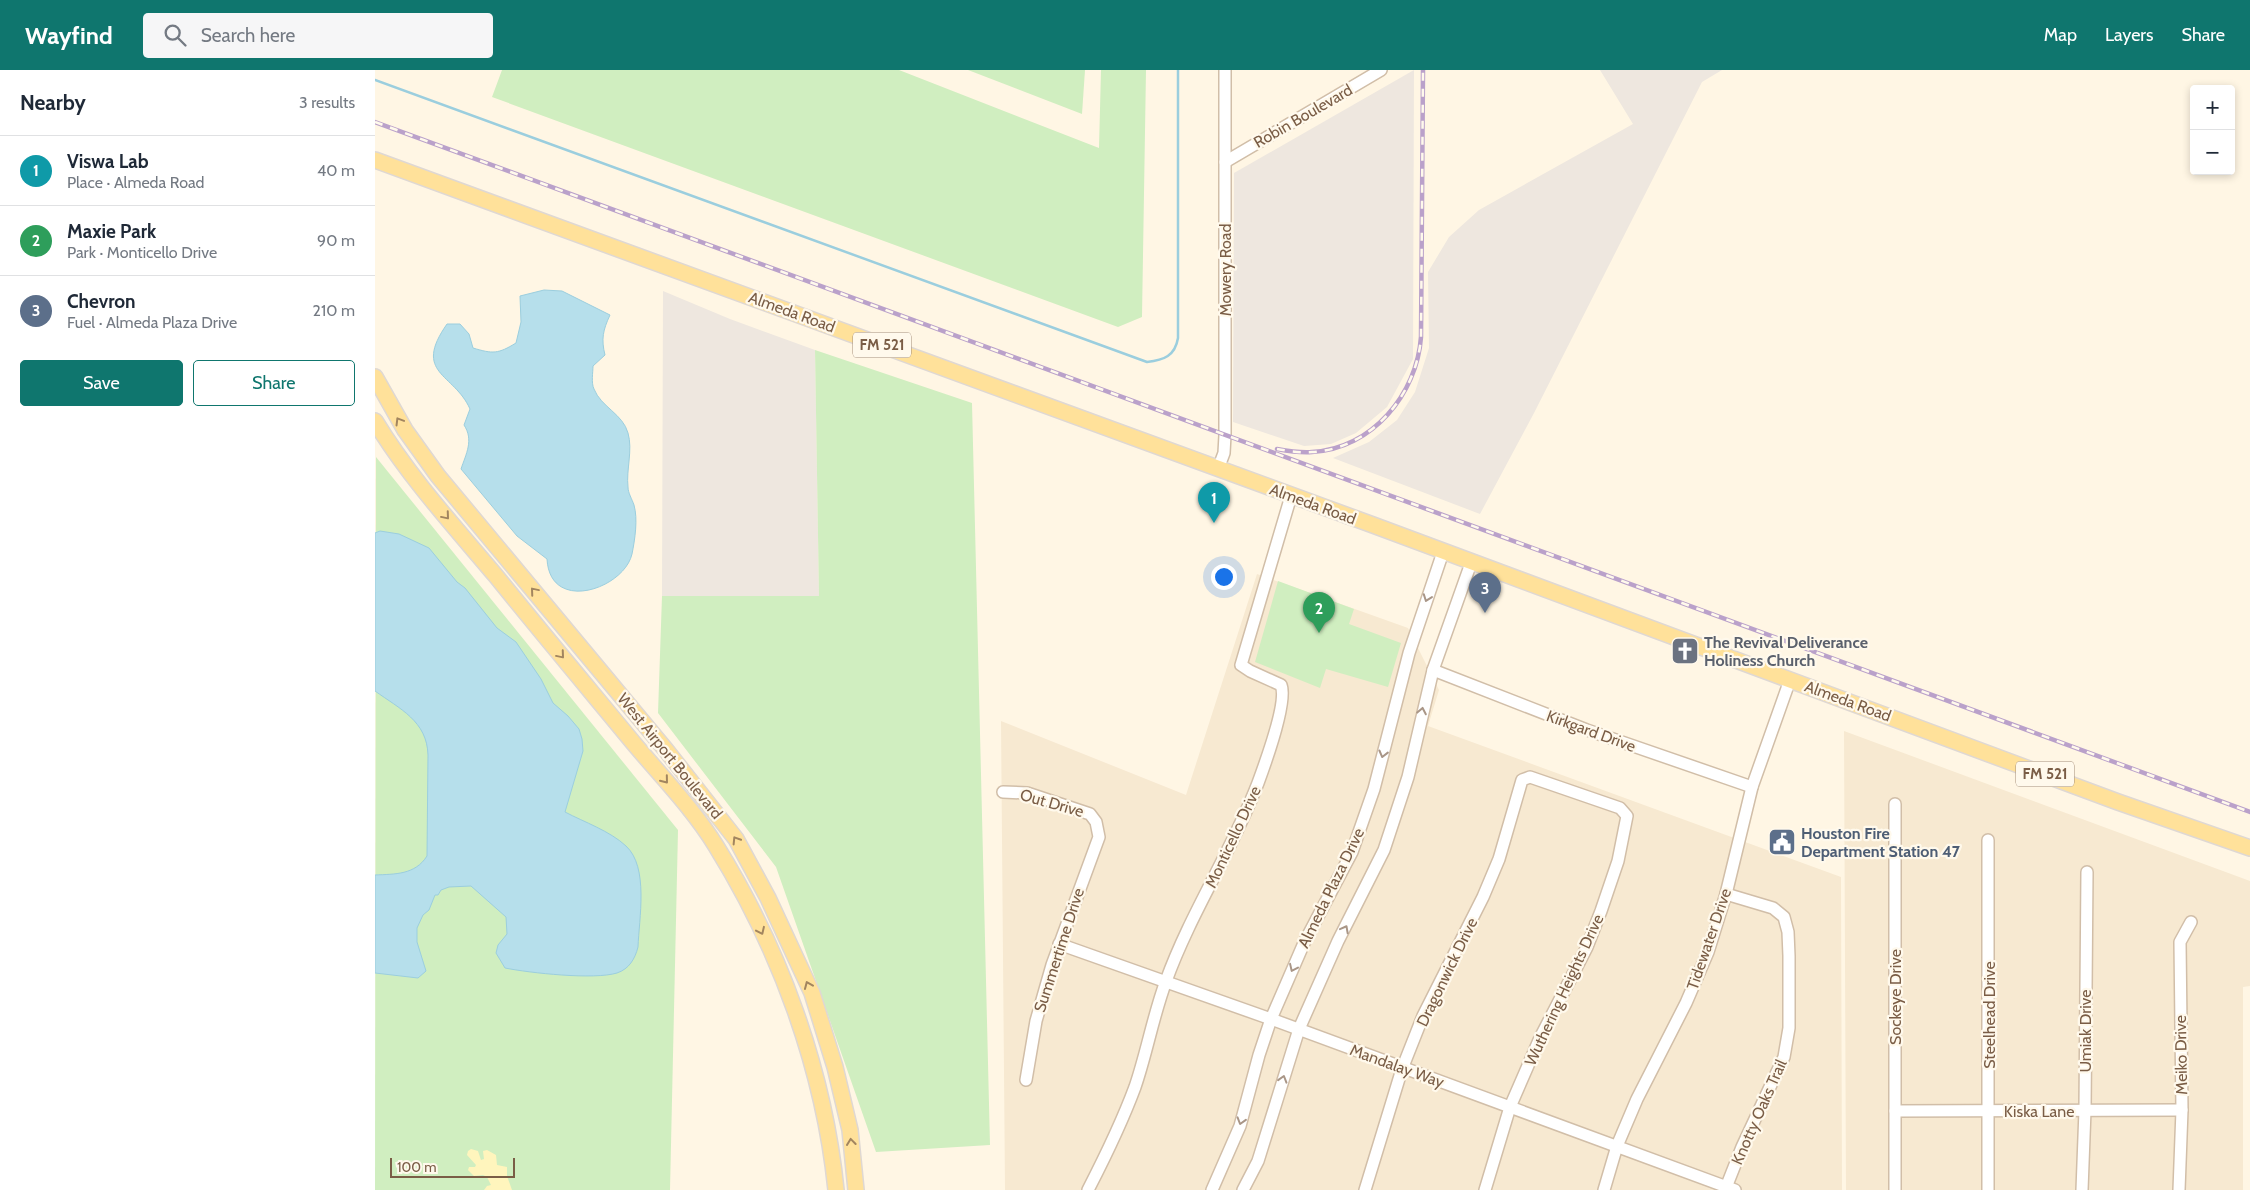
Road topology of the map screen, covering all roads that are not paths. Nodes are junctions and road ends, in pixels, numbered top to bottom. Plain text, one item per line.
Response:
1 (1225, 70) edge
2 (1381, 70) edge
3 (375, 160) edge
4 (1225, 162) junction
5 (375, 377) edge
6 (375, 420) edge
7 (1218, 469) junction
8 (1291, 496) junction
9 (1443, 552) junction
10 (1471, 562) junction
11 (563, 626) junction
12 (546, 637) junction
13 (1433, 670) junction
14 (1790, 680) junction
15 (666, 750) junction
16 (650, 762) junction
17 (1547, 782) joint
18 (1752, 787) junction
19 (1003, 792) dead end
20 (1895, 804) dead end
21 (1096, 822) joint
22 (1988, 840) dead end
23 (2250, 848) edge
24 (2087, 872) dead end
25 (1726, 894) junction
26 (768, 898) junction
27 (750, 908) junction
28 (2191, 922) dead end
29 (1059, 944) junction
30 (1166, 982) junction
31 (1271, 1019) junction
32 (1299, 1029) junction
33 (835, 1067) junction
34 (1402, 1069) junction
35 (815, 1074) junction
36 (1027, 1080) dead end
37 (1510, 1107) junction
38 (2085, 1110) junction
39 (2182, 1110) junction
40 (1895, 1111) junction
41 (1990, 1111) junction
42 (1617, 1146) junction
43 (1728, 1189) edge
44 (836, 1190) edge
45 (857, 1190) edge
46 (1088, 1190) edge
47 (1212, 1190) edge
48 (1243, 1190) edge
49 (1365, 1190) edge
50 (1485, 1190) edge
51 (1604, 1190) edge
52 (1895, 1190) edge
53 (1988, 1190) edge
54 (2082, 1190) edge
55 (2179, 1190) edge

1 - 4 street, Mowery Road
2 - 4 street, Robin Boulevard
3 - 7 main road, Almeda Road / FM 521
4 - 7 street, Mowery Road
11 -> 5 main road, West Airport Boulevard
6 -> 12 main road, West Airport Boulevard
7 - 8 main road, Almeda Road / FM 521
8 - 9 main road, Almeda Road / FM 521
8 - 30 street, Monticello Drive
9 - 10 main road, Almeda Road / FM 521
9 -> 31 street, Almeda Plaza Drive
10 - 13 street, Almeda Plaza Drive
10 - 14 main road, Almeda Road / FM 521
11 - 12 main road
11 - 15 main road, West Airport Boulevard
12 -> 16 main road, West Airport Boulevard
13 - 18 street, Kirkgard Drive
32 -> 13 street, Almeda Plaza Drive
14 - 18 street, Tidewater Drive
14 - 23 main road, Almeda Road / FM 521
15 - 16 main road
26 -> 15 main road, West Airport Boulevard
16 -> 27 main road, West Airport Boulevard
17 - 34 street, Dragonwick Drive
17 - 37 street, Wuthering Heights Drive
18 - 25 street, Tidewater Drive
19 - 21 street, Out Drive
20 - 40 street, Sockeye Drive
21 - 29 street, Summertime Drive
22 - 41 street, Steelhead Drive
24 - 38 street, Umiak Drive
25 - 42 street, Tidewater Drive
25 - 43 street, Knotty Oaks Trail
26 - 27 main road
33 -> 26 main road, West Airport Boulevard
27 -> 35 main road, West Airport Boulevard
28 - 39 street, Meiko Drive
29 - 30 street, Mandalay Way
29 - 36 street, Summertime Drive
30 - 31 street, Mandalay Way
30 - 46 street, Monticello Drive
31 - 32 street, Mandalay Way
31 -> 47 street, Almeda Plaza Drive
32 - 34 street, Mandalay Way
48 -> 32 street, Almeda Plaza Drive
33 - 35 main road
45 -> 33 main road, West Airport Boulevard
34 - 37 street, Mandalay Way
34 - 49 street, Dragonwick Drive
35 - 44 main road, West Airport Boulevard
37 - 42 street, Mandalay Way
37 - 50 street, Wuthering Heights Drive
38 - 39 street, Kiska Lane
38 - 41 street, Kiska Lane
38 - 54 street, Umiak Drive
39 - 55 street, Meiko Drive
40 - 41 street, Kiska Lane
40 - 52 street, Sockeye Drive
41 - 53 street, Steelhead Drive
42 - 43 street, Mandalay Way
42 - 51 street, Tidewater Drive

